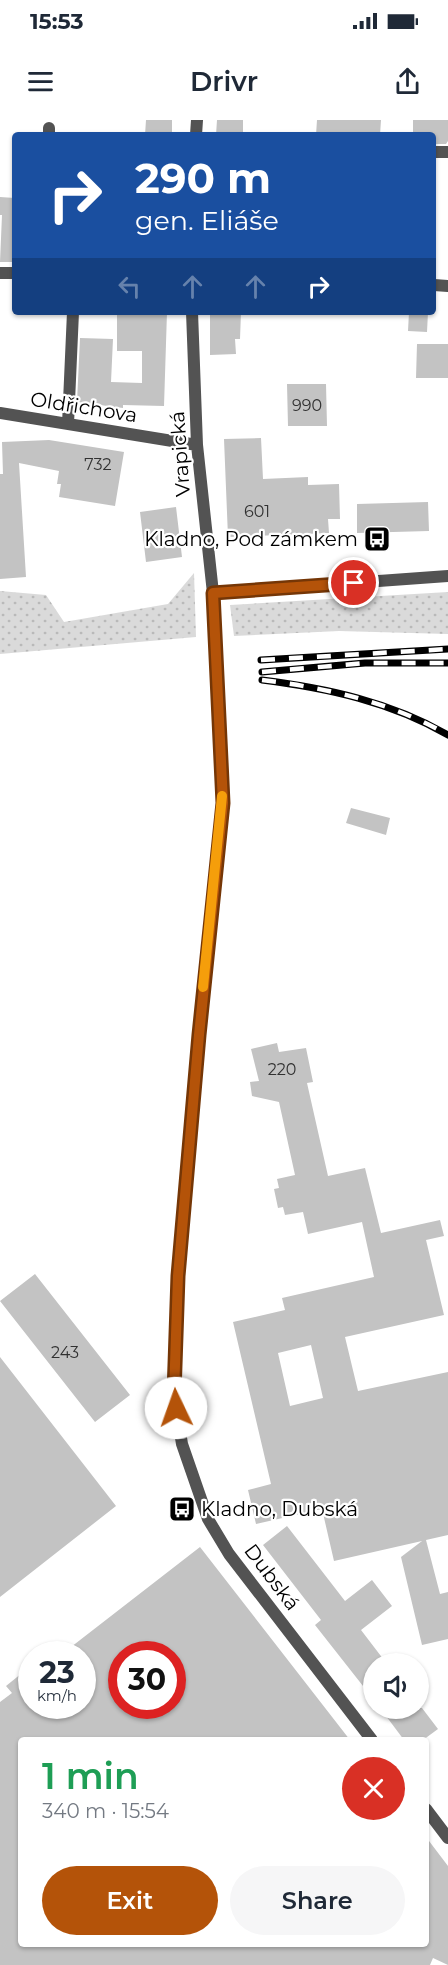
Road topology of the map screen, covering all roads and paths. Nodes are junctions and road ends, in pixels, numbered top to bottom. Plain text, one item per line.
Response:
1 (73, 315) edge
2 (192, 315) edge
3 (0, 413) edge
4 (68, 424) junction
5 (197, 445) junction
6 (448, 576) edge
7 (213, 593) junction
8 (370, 1737) edge
9 (429, 1813) edge
10 (448, 1838) edge

1 - 4 street
2 - 5 street, Vrapická
3 - 4 street, Oldřichova
4 - 5 street, Oldřichova
5 - 7 street, Vrapická
6 - 7 street
7 - 8 street, Dubská
9 - 10 street

